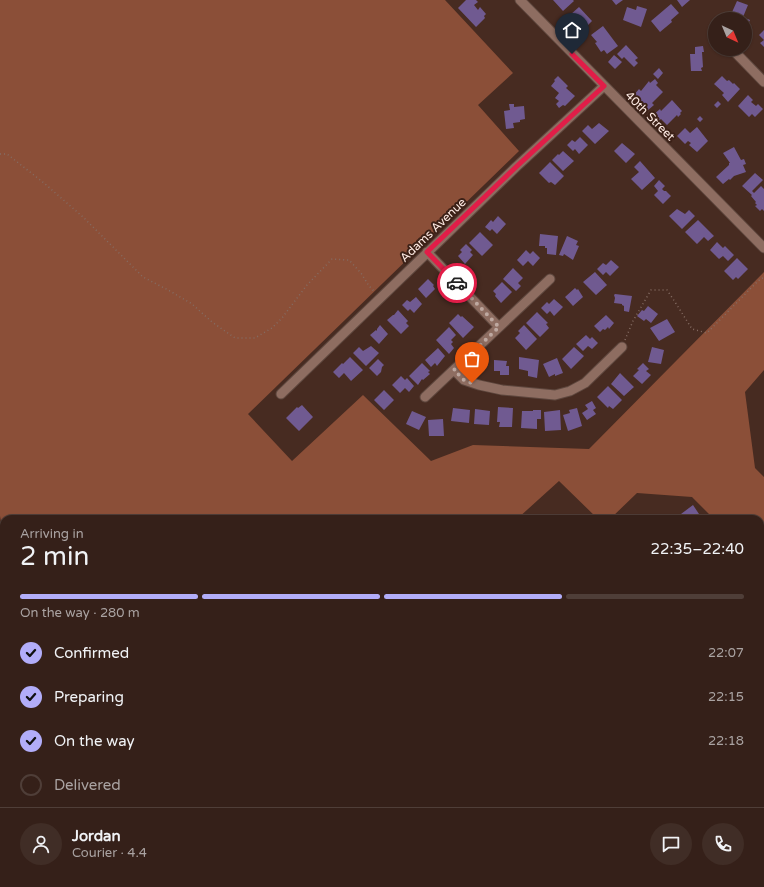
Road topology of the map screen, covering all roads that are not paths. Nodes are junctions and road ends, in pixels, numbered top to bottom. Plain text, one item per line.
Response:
1 (520, 0) edge
2 (739, 56) edge
3 (764, 82) edge
4 (604, 86) junction
5 (764, 248) edge
6 (427, 252) junction
7 (550, 278) dead end
8 (499, 327) junction
9 (622, 347) road end
10 (454, 370) junction
11 (281, 394) dead end
12 (425, 397) dead end

1 - 4 street, 40th Street
2 - 3 street
4 - 5 street, 40th Street
4 - 6 street, Adams Avenue
6 - 8 street
6 - 11 street, Adams Avenue
7 - 8 street
8 - 10 street
9 - 10 street
10 - 12 street

